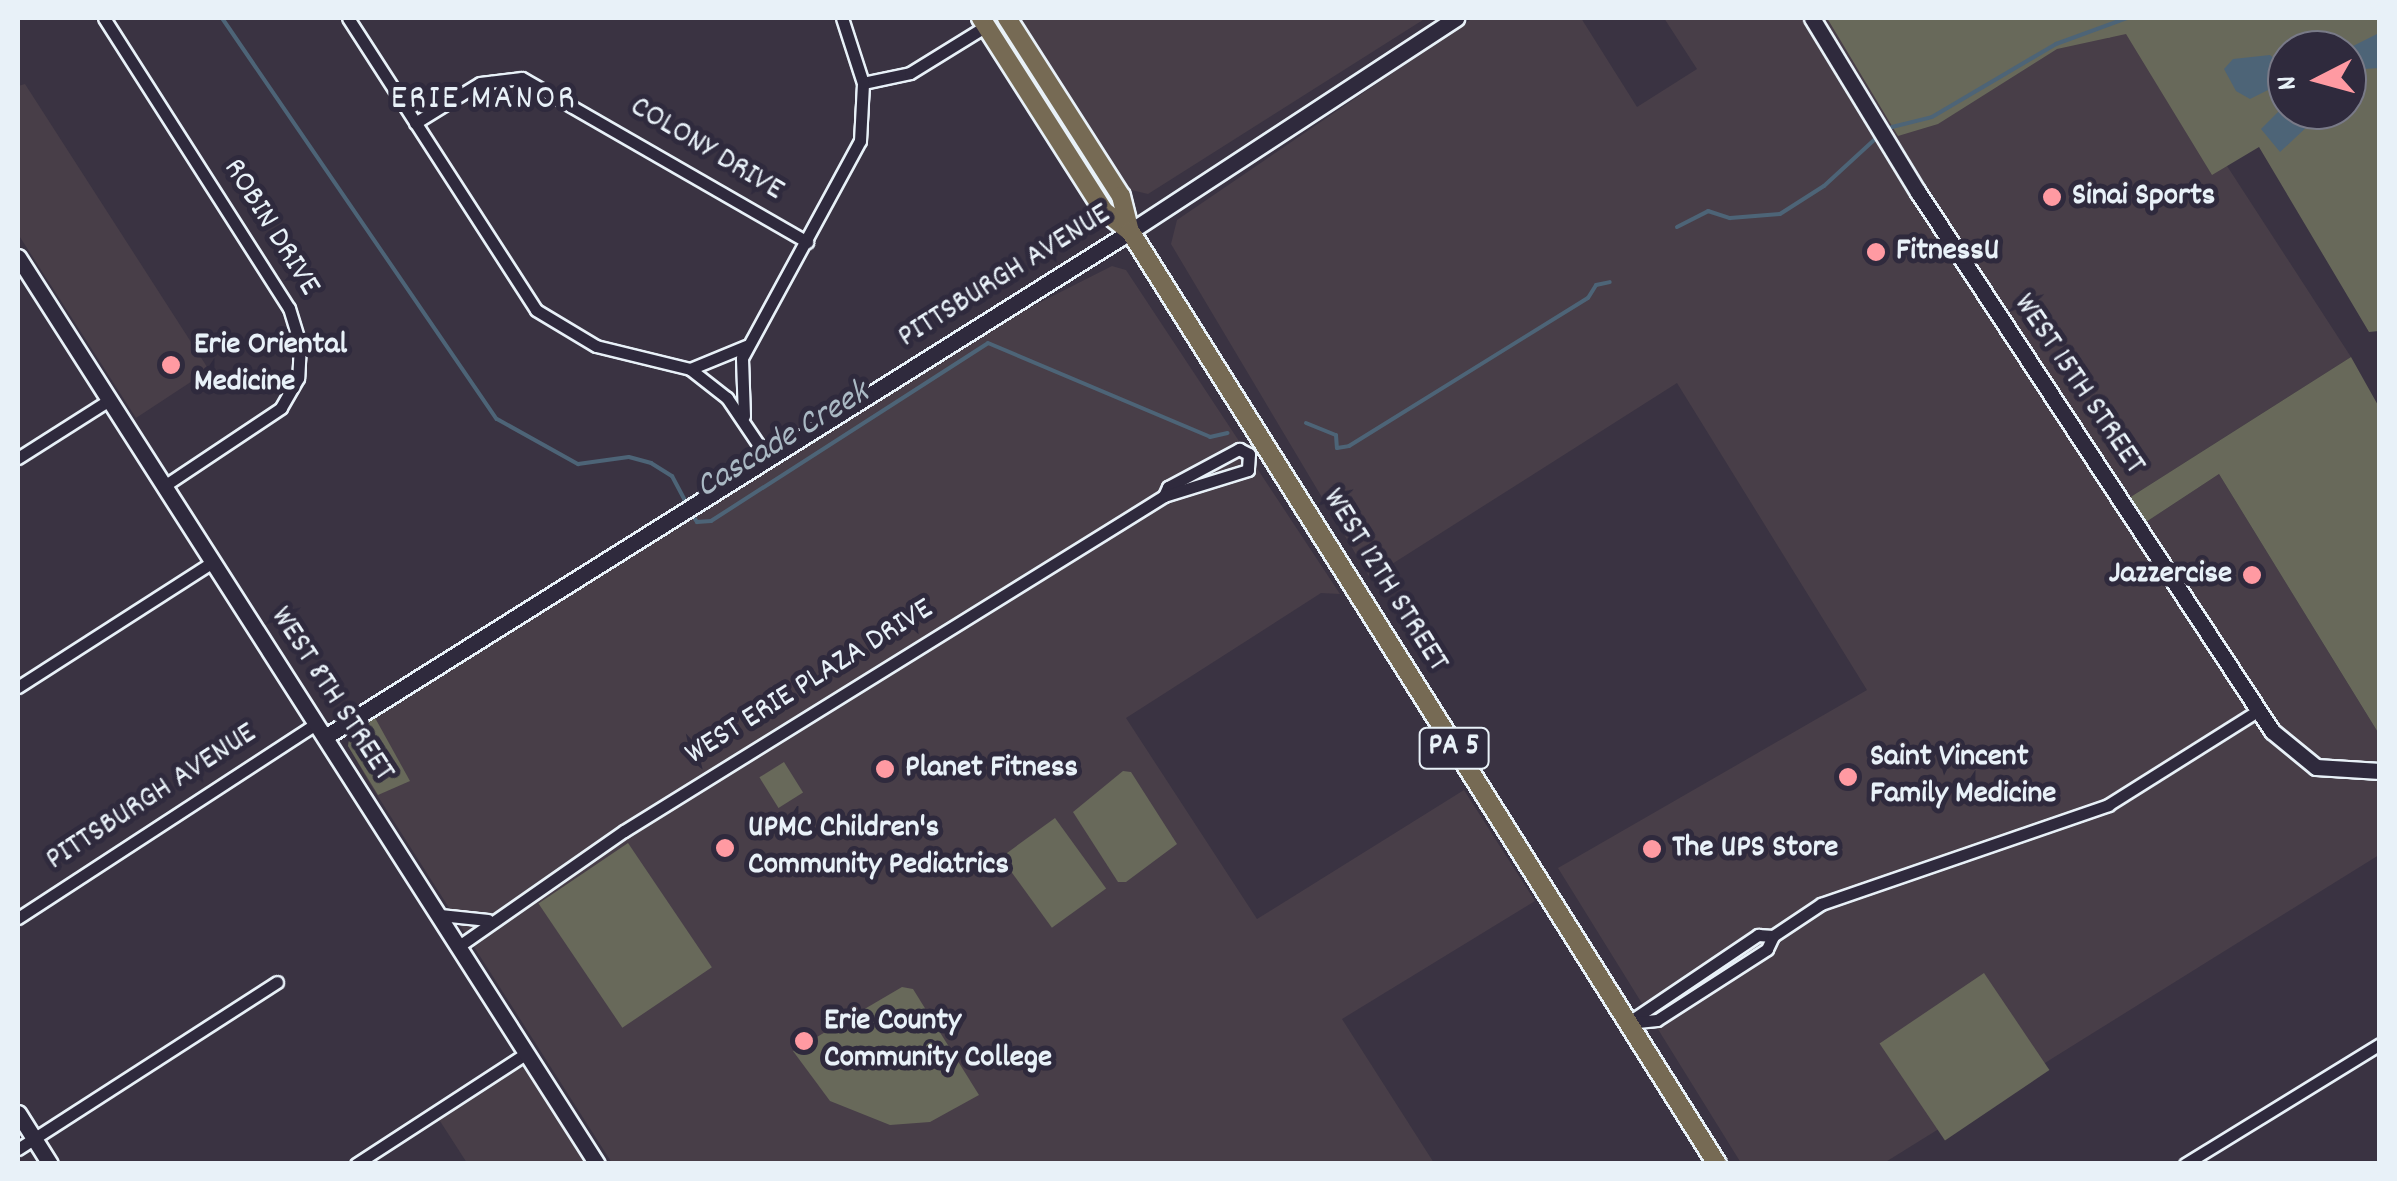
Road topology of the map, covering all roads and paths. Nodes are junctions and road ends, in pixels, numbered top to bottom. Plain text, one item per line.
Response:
1 (104, 18) edge
2 (348, 18) edge
3 (842, 18) edge
4 (1008, 18) edge
5 (1456, 18) edge
6 (1812, 18) edge
7 (984, 22) edge
8 (863, 83) junction
9 (415, 123) junction
10 (1130, 232) junction
11 (807, 242) junction
12 (18, 257) edge
13 (749, 343) junction
14 (690, 369) junction
15 (110, 400) junction
16 (745, 420) junction
17 (1257, 450) junction
18 (768, 457) junction
19 (18, 458) edge
20 (164, 486) junction
21 (1164, 496) junction
22 (214, 562) junction
23 (18, 687) edge
24 (2257, 711) junction
25 (321, 731) junction
26 (2380, 772) edge
27 (440, 916) junction
28 (18, 918) edge
29 (488, 920) junction
30 (459, 946) junction
31 (277, 982) dead end
32 (1628, 1023) junction
33 (2380, 1044) edge
34 (527, 1053) junction
35 (18, 1113) edge
36 (34, 1138) junction
37 (18, 1149) edge
38 (2205, 1152) junction
39 (50, 1164) edge
40 (356, 1164) edge
41 (596, 1164) edge
42 (1717, 1164) edge
43 (2185, 1164) edge
44 (2212, 1164) edge

1 - 20 street, ROBIN DRIVE
2 - 9 street
3 - 8 street
4 - 10 main road, WEST 12TH STREET / PA 5
5 - 10 street, PITTSBURGH AVENUE
6 - 24 street, WEST 15TH STREET
7 - 8 street
7 - 10 main road, WEST 12TH STREET / PA 5
8 - 11 street
9 - 11 street, COLONY DRIVE
9 - 14 street
10 - 17 main road, WEST 12TH STREET / PA 5
10 - 18 street, PITTSBURGH AVENUE
11 - 13 street
12 - 15 street, WEST 8TH STREET
13 - 14 street
13 - 16 street
14 - 16 street
15 - 19 street
15 - 20 street, WEST 8TH STREET
16 - 18 street
17 - 21 street, WEST ERIE PLAZA DRIVE
17 - 21 street, WEST ERIE PLAZA DRIVE
17 - 32 main road, WEST 12TH STREET / PA 5
18 - 25 street, PITTSBURGH AVENUE
20 - 22 street, WEST 8TH STREET
21 - 29 street, WEST ERIE PLAZA DRIVE
22 - 23 street
22 - 25 street, WEST 8TH STREET
24 - 26 street, WEST 15TH STREET
24 - 32 street
25 - 27 street, WEST 8TH STREET
25 - 28 street, PITTSBURGH AVENUE
27 - 29 street
27 - 30 street, WEST 8TH STREET
29 - 30 street, WEST ERIE PLAZA DRIVE
30 - 34 street, WEST 8TH STREET
31 - 36 street
32 - 42 main road, WEST 12TH STREET / PA 5
33 - 38 street
34 - 40 street
34 - 41 street, WEST 8TH STREET
35 - 36 street
36 - 37 street
36 - 39 street
38 - 43 street
38 - 44 street

